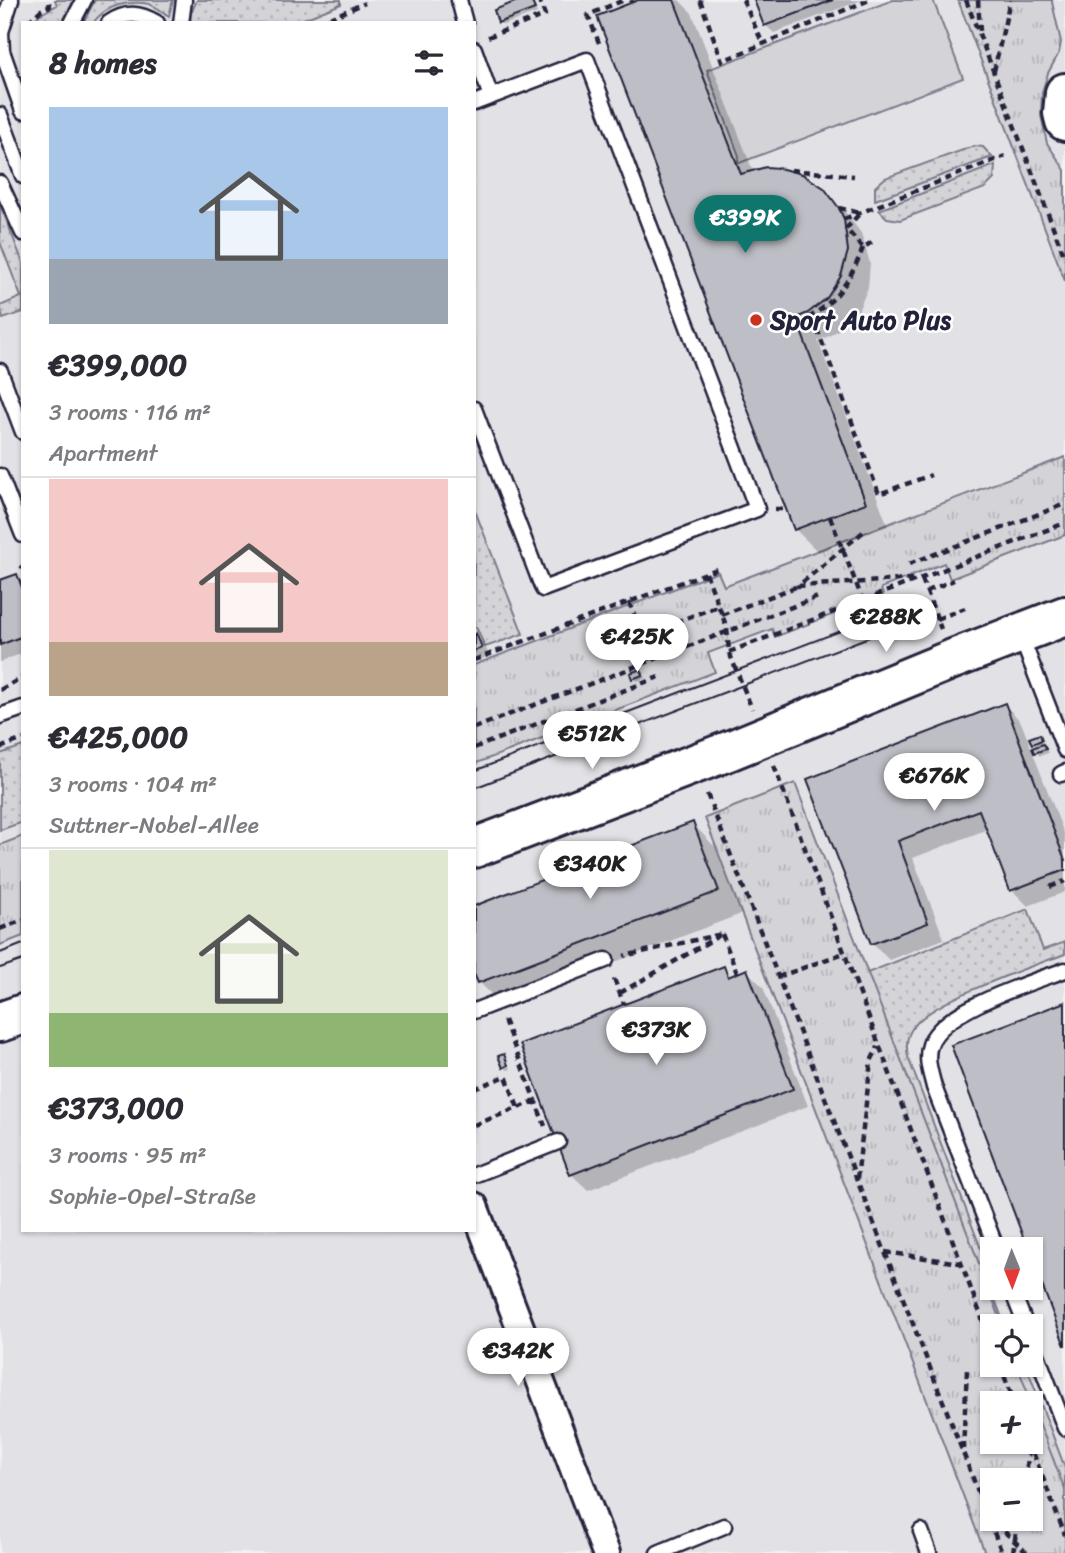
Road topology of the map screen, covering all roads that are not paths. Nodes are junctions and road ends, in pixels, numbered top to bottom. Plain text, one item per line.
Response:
1 (9, 0) edge
2 (84, 0) edge
3 (184, 0) edge
4 (458, 0) edge
5 (0, 4) edge
6 (73, 21) edge
7 (113, 21) edge
8 (155, 21) edge
9 (181, 21) edge
10 (464, 21) edge
11 (476, 56) edge
12 (1065, 93) edge
13 (491, 97) junction
14 (476, 102) edge
15 (21, 106) edge
16 (0, 115) edge
17 (1065, 121) edge
18 (21, 171) edge
19 (0, 183) edge
20 (21, 229) edge
21 (0, 370) edge
22 (476, 414) edge
23 (21, 427) edge
24 (0, 476) edge
25 (21, 530) edge
26 (1065, 616) edge
27 (1020, 633) junction
28 (21, 709) edge
29 (0, 716) edge
30 (1065, 750) edge
31 (476, 847) edge
32 (606, 960) road end
33 (1065, 970) edge
34 (476, 1011) edge
35 (21, 1015) edge
36 (0, 1022) edge
37 (555, 1143) road end
38 (476, 1174) edge
39 (476, 1211) edge
40 (992, 1237) edge
41 (1043, 1370) edge
42 (1065, 1428) edge
43 (724, 1526) dead end
44 (921, 1531) dead end
45 (606, 1553) edge
46 (658, 1553) edge
47 (929, 1553) edge

1 - 5 lane
1 - 15 lane
2 - 6 lane
3 - 9 lane
4 - 10 lane
7 - 8 lane
11 - 13 lane
12 - 17 street
13 - 14 lane
13 - 22 lane
16 - 18 lane
19 - 20 lane
21 - 23 lane
24 - 25 lane
26 - 27 street
27 - 30 lane
27 - 31 street
28 - 29 lane
32 - 34 lane
33 - 40 lane
35 - 36 street
37 - 38 lane
39 - 45 street
41 - 42 lane
43 - 46 lane
44 - 47 lane

